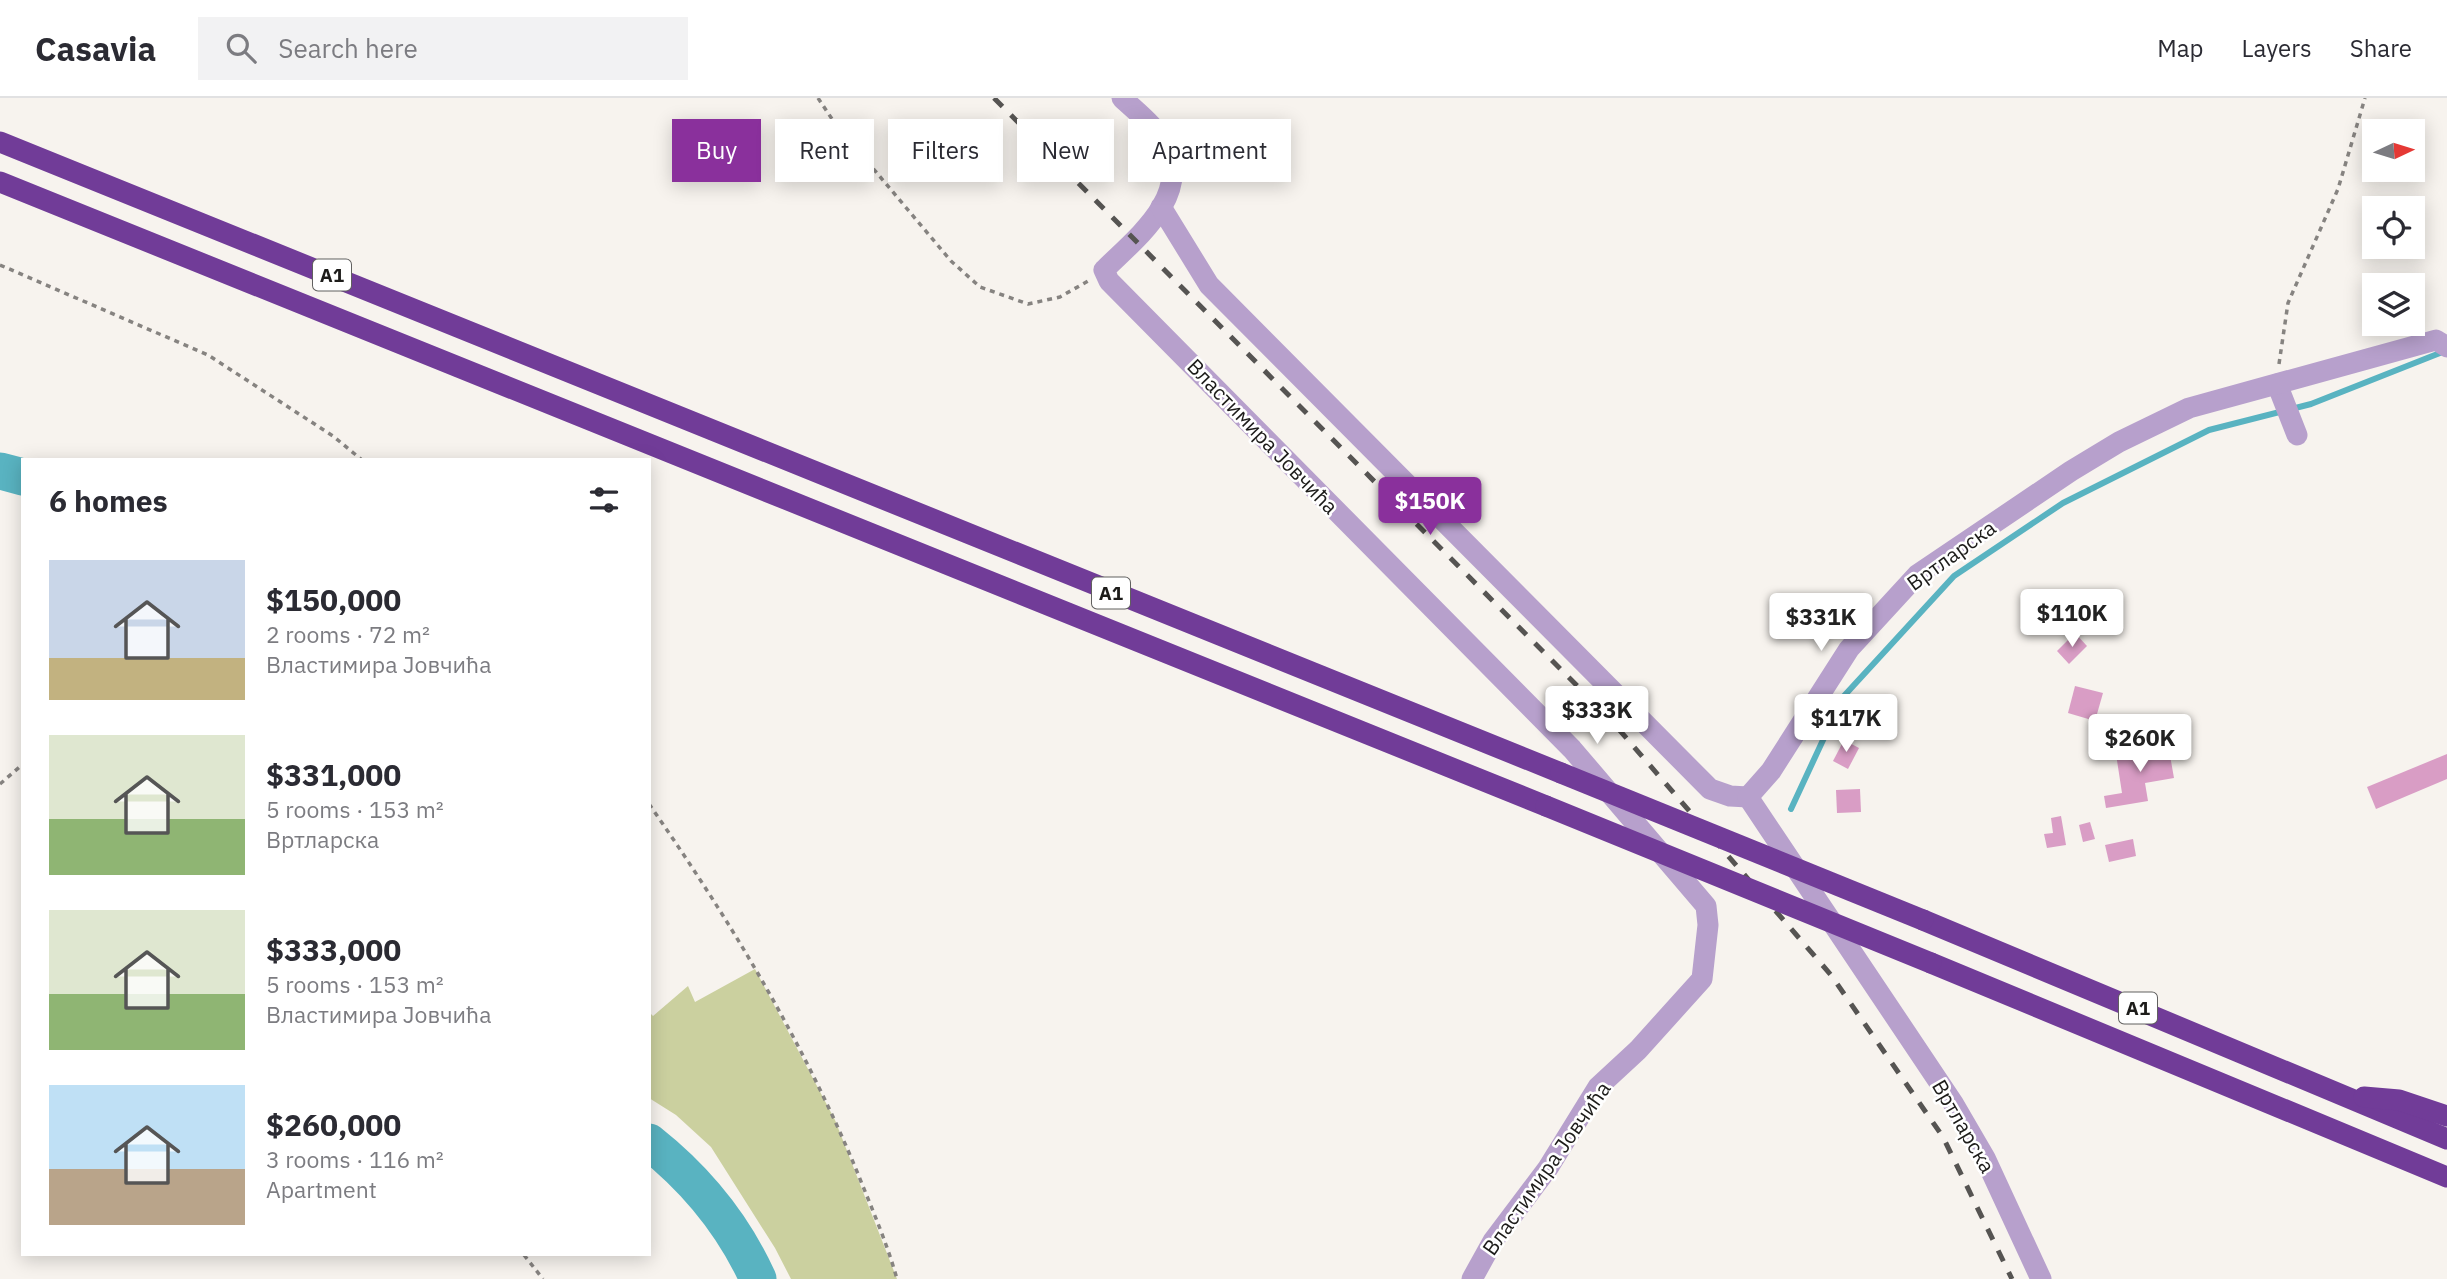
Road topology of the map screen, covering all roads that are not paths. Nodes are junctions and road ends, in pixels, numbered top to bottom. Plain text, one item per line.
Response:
1 (1122, 98) edge
2 (0, 142) edge
3 (0, 182) edge
4 (1161, 208) junction
5 (2447, 347) edge
6 (2281, 392) junction
7 (2295, 430) dead end
8 (1748, 797) junction
9 (2352, 1098) junction
10 (2447, 1116) edge
11 (2447, 1139) edge
12 (2447, 1177) edge
13 (1472, 1279) edge
14 (2041, 1279) edge

1 - 4 street
2 - 9 highway, A1, bridge
3 - 12 highway, A1, bridge
4 - 8 street
4 - 13 street, Властимира Јовчића
5 - 6 street, Вртларска
6 - 7 street
6 - 8 street, Вртларска
8 - 14 street, Вртларска
9 - 10 highway
9 - 11 highway, A1

